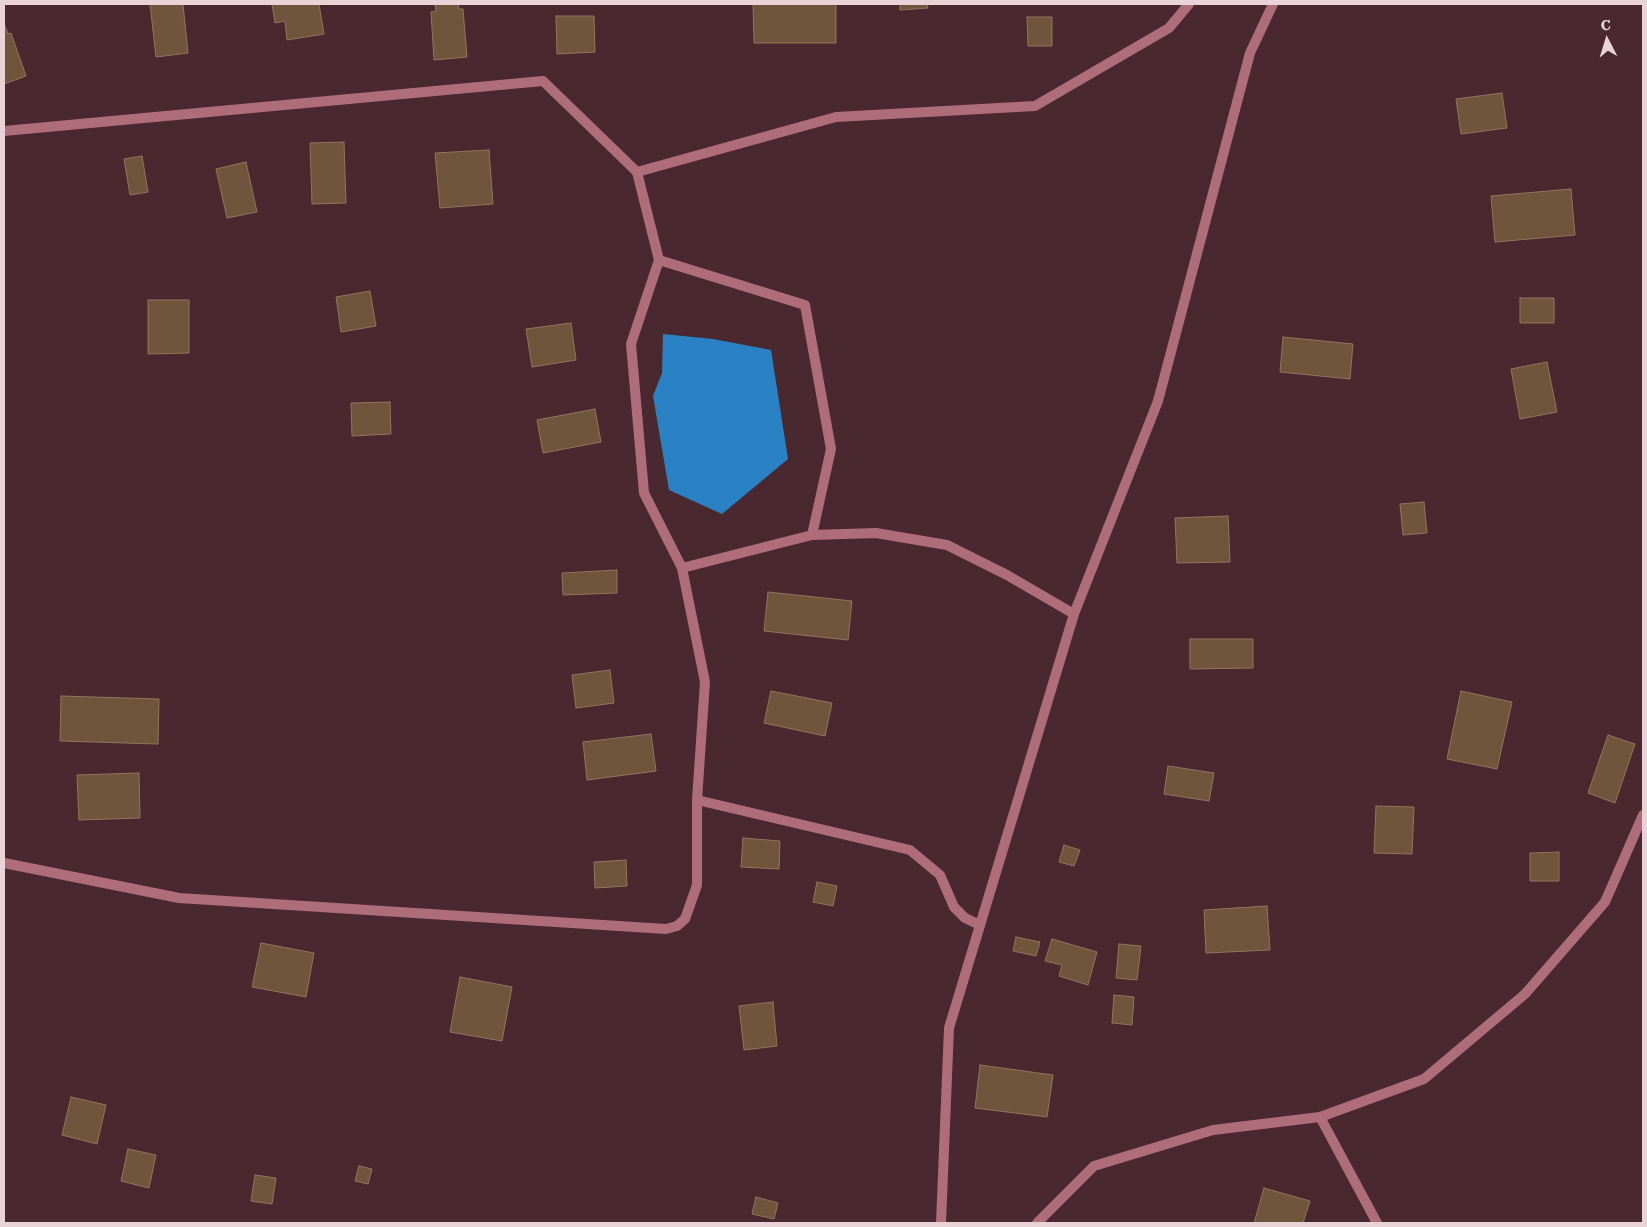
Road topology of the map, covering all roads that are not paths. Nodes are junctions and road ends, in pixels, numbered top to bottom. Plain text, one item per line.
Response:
1 (1189, 4) edge
2 (1274, 4) edge
3 (4, 131) edge
4 (637, 172) junction
5 (659, 260) junction
6 (812, 535) junction
7 (682, 568) junction
8 (1074, 614) junction
9 (697, 800) junction
10 (1643, 815) edge
11 (4, 863) edge
12 (980, 925) junction
13 (1320, 1117) junction
14 (941, 1223) edge
15 (1037, 1223) edge
16 (1377, 1223) edge

1 - 4 street
2 - 8 street
3 - 4 street
4 - 5 street
5 - 6 street
5 - 7 street
6 - 7 street
6 - 8 street
7 - 9 street
8 - 12 street
9 - 11 street
9 - 12 street
10 - 13 street
12 - 14 street
13 - 15 street
13 - 16 street

